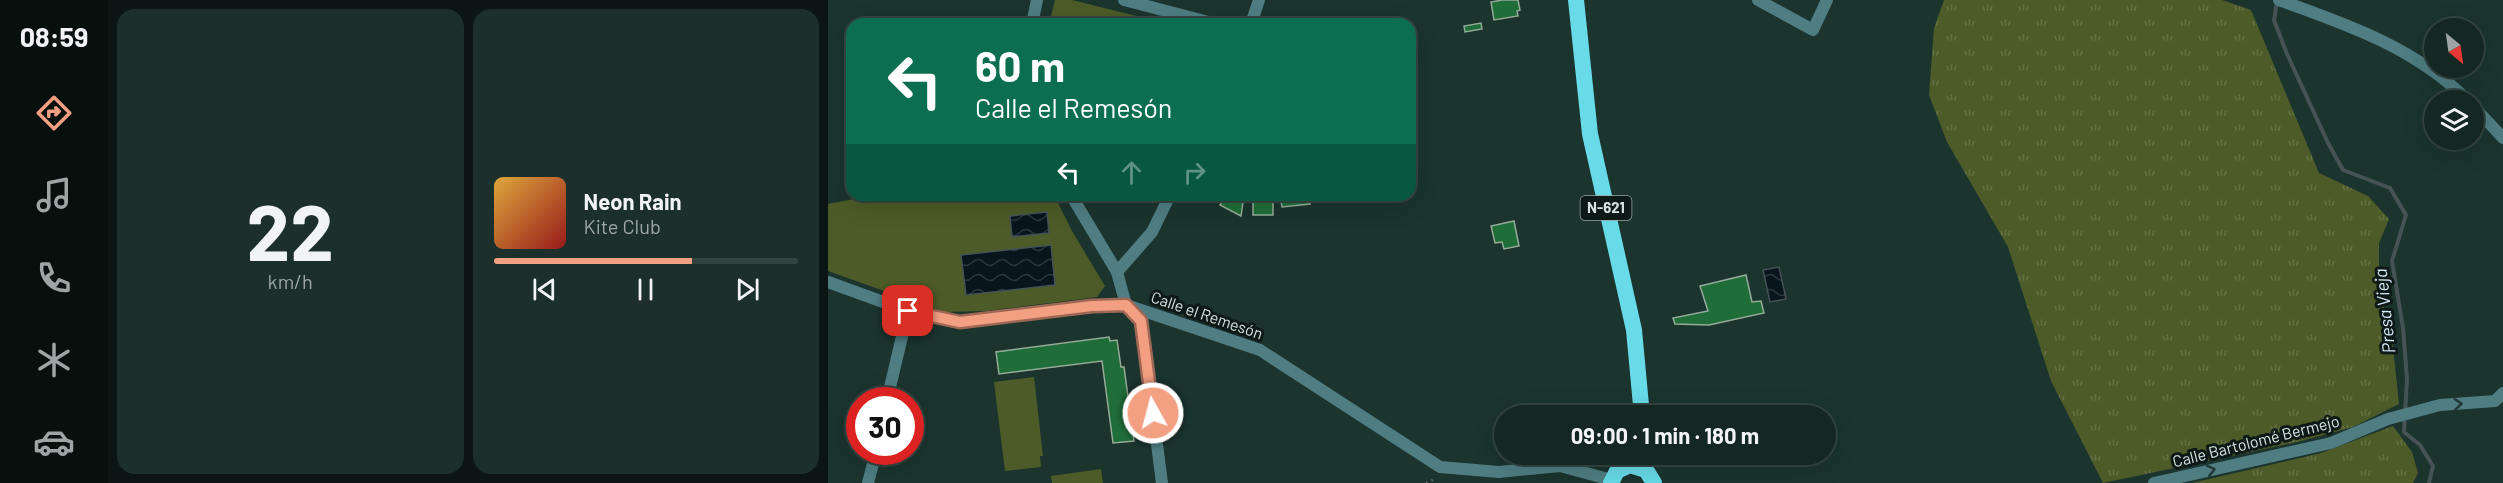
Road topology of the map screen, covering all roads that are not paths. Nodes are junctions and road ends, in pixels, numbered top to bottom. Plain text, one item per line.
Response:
1 (1037, 0) edge
2 (1124, 0) edge
3 (1259, 0) edge
4 (1576, 0) edge
5 (1758, 0) edge
6 (1827, 0) edge
7 (2280, 0) edge
8 (1033, 18) edge
9 (1193, 18) edge
10 (1253, 18) edge
11 (2455, 90) edge
12 (2484, 118) edge
13 (2503, 138) edge
14 (1075, 201) edge
15 (1167, 201) edge
16 (1117, 272) junction
17 (828, 282) edge
18 (1126, 305) junction
19 (908, 311) junction
20 (890, 387) edge
21 (2503, 393) edge
22 (1640, 405) edge
23 (873, 465) edge
24 (1626, 465) edge
25 (1642, 465) edge
26 (1611, 482) edge
27 (868, 483) edge
28 (1162, 483) edge
29 (1654, 483) edge
30 (2154, 483) edge

1 - 8 street
2 - 9 street
3 - 10 street
4 - 22 highway, N-621
5 - 6 street
7 - 11 street
12 - 13 street
14 - 16 street
15 - 16 street
16 - 18 street
17 - 19 street, Calle el Remesón
18 - 19 street, Calle el Remesón
18 - 26 street, Calle el Remesón
18 - 28 street
19 - 20 street
30 -> 21 street, Calle Bartolomé Bermejo
23 - 27 street
24 - 26 highway
25 - 29 highway

